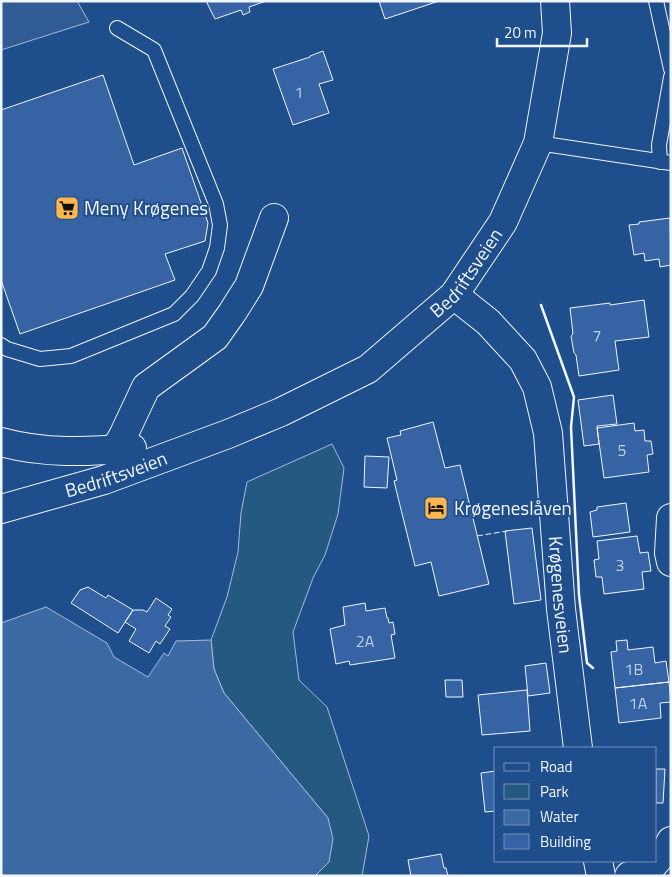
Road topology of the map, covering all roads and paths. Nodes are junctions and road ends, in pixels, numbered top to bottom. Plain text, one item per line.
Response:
1 (555, 1) edge
2 (656, 1) edge
3 (117, 28) dead end
4 (671, 70) edge
5 (671, 76) edge
6 (538, 143) junction
7 (666, 162) edge
8 (274, 218) dead end
9 (454, 295) junction
10 (1, 345) edge
11 (228, 434) junction
12 (1, 442) edge
13 (115, 450) junction
14 (1, 509) edge
15 (671, 518) edge
16 (671, 562) edge
17 (578, 747) edge
18 (671, 841) edge
19 (598, 862) edge
20 (649, 874) edge
21 (601, 876) edge

1 - 6 street, Bedriftsveien
2 - 4 lane
3 - 10 lane
5 - 7 lane
6 - 7 lane
6 - 9 street, Bedriftsveien
8 - 13 street
9 - 11 street, Bedriftsveien
9 - 17 street, Krøgenesveien
11 - 13 street, Bedriftsveien
11 - 14 street, Bedriftsveien
12 - 13 street, Bedriftsveien
15 - 16 street
18 - 20 street
19 - 21 street

